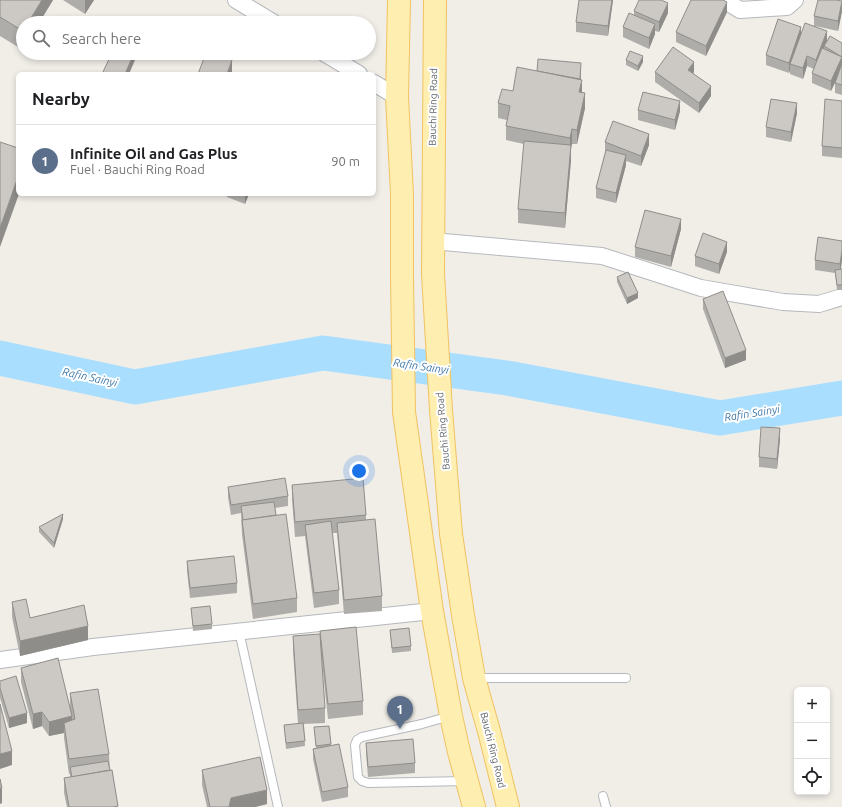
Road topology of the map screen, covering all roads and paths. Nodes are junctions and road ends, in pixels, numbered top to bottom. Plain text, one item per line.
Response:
1 (236, 0) edge
2 (399, 0) edge
3 (435, 0) edge
4 (724, 0) edge
5 (795, 0) edge
6 (262, 16) edge
7 (336, 60) edge
8 (356, 72) edge
9 (376, 84) edge
10 (397, 97) junction
11 (432, 241) junction
12 (842, 298) edge
13 (432, 611) junction
14 (239, 631) junction
15 (0, 660) edge
16 (474, 678) junction
17 (626, 678) dead end
18 (451, 716) junction
19 (467, 781) junction
20 (603, 796) dead end
21 (278, 807) edge
22 (474, 807) edge
23 (508, 807) edge
24 (606, 807) edge

1 - 6 street
2 - 10 main road
3 - 11 main road, Bauchi Ring Road
4 - 5 street
7 - 8 street
9 - 10 street
10 - 13 main road
11 - 12 street
11 - 16 main road, Bauchi Ring Road
13 - 14 street
13 - 18 main road
14 - 15 street
14 - 21 lane
16 - 17 lane
16 - 23 main road, Bauchi Ring Road
18 - 19 main road
18 - 19 lane
19 - 22 main road
20 - 24 lane

